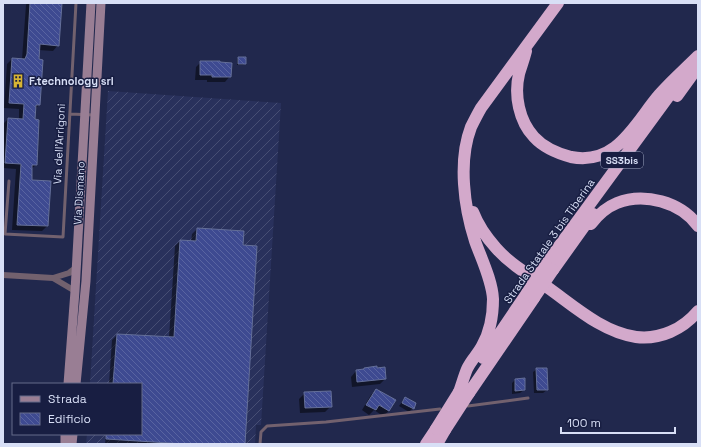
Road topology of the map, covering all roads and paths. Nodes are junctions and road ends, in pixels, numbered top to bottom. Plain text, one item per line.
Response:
1 (76, 3) edge
2 (91, 3) edge
3 (101, 3) edge
4 (558, 3) edge
5 (529, 42) junction
6 (698, 56) edge
7 (698, 67) edge
8 (70, 114) junction
9 (85, 114) junction
10 (96, 115) junction
11 (9, 181) dead end
12 (465, 194) junction
13 (698, 226) edge
14 (76, 267) junction
15 (550, 267) junction
16 (3, 275) edge
17 (52, 278) junction
18 (75, 291) junction
19 (698, 311) edge
20 (68, 383) edge
21 (76, 383) edge
22 (464, 392) junction
23 (528, 398) dead end
24 (468, 406) dead end
25 (440, 409) dead end
26 (440, 430) junction
27 (260, 444) edge
28 (426, 444) edge
29 (437, 444) edge

1 - 8 lane, Via dell'Arrigoni
2 - 9 main road, Via Dismano
3 - 10 main road, Via Dismano
4 - 5 highway
5 - 6 highway
5 - 12 highway
6 - 15 highway, Strada Statale 3 bis Tiberina / SS3bis
7 - 15 highway, Strada Statale 3 bis Tiberina / SS3bis
8 - 9 lane
8 - 11 lane, Via dell'Arrigoni
9 - 10 lane
9 - 14 main road, Via Dismano
10 - 21 main road, Via Dismano
12 - 19 highway
12 - 22 highway
13 - 15 highway
14 - 17 street
14 - 18 main road, Via Dismano
15 - 22 highway, Strada Statale 3 bis Tiberina / SS3bis, bridge
16 - 17 street
17 - 18 street
18 - 20 main road, Via Dismano
22 - 26 highway, Strada Statale 3 bis Tiberina / SS3bis, bridge
23 - 24 lane
25 - 27 lane
26 - 28 highway, Strada Statale 3 bis Tiberina / SS3bis
26 - 29 highway, Strada Statale 3 bis Tiberina / SS3bis

